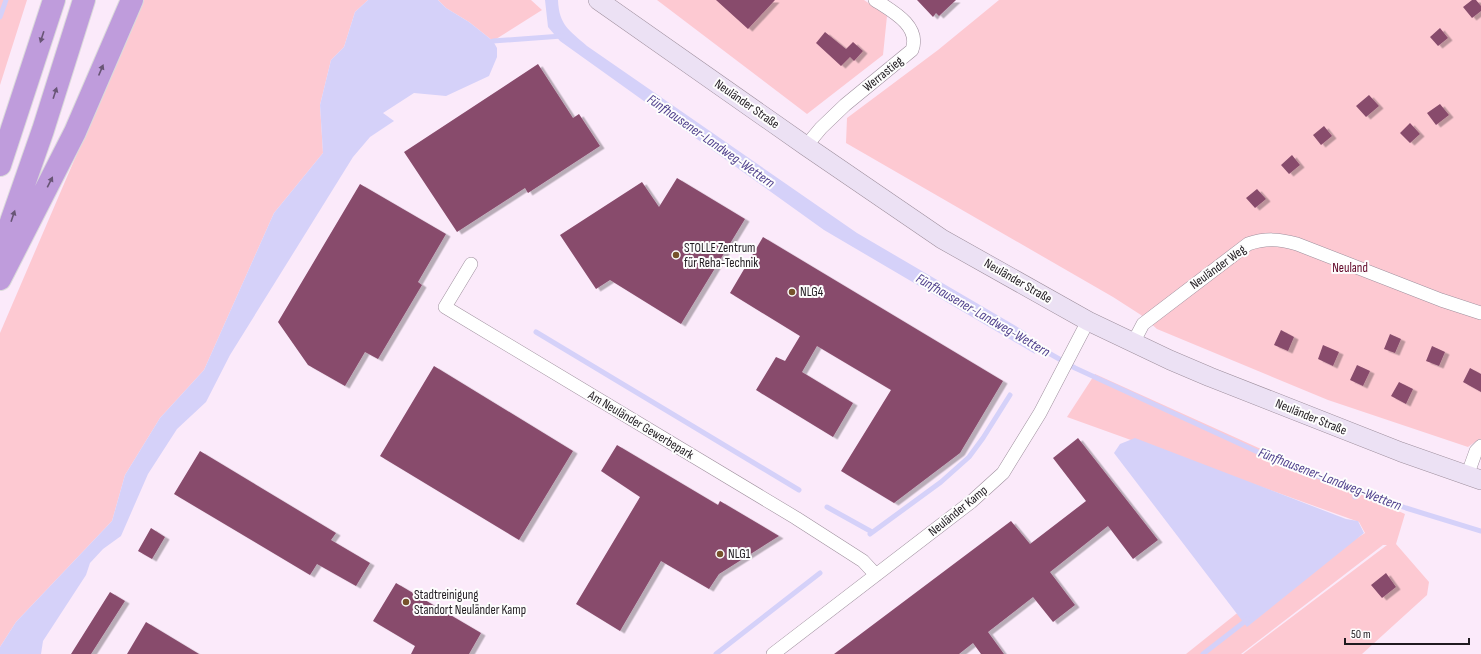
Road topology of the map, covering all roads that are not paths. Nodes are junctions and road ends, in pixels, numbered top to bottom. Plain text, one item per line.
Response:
1 (54, 0) edge
2 (84, 0) edge
3 (132, 0) edge
4 (598, 0) edge
5 (875, 0) edge
6 (806, 146) junction
7 (0, 166) edge
8 (0, 253) edge
9 (470, 264) dead end
10 (0, 279) edge
11 (1481, 313) edge
12 (1088, 321) junction
13 (1133, 343) junction
14 (1481, 446) edge
15 (1474, 478) edge
16 (876, 575) junction
17 (773, 654) edge

1 -> 7 highway
8 -> 2 highway
10 -> 3 highway
4 - 6 main road, Neuländer Straße
5 - 6 street, Werrastieg
6 - 12 main road, Neuländer Straße
9 - 16 street, Am Neuländer Gewerbepark
11 - 13 street, Neuländer Weg
12 - 13 main road, Neuländer Straße
12 - 16 street, Neuländer Kamp
13 - 15 main road, Neuländer Straße
14 - 15 street
16 - 17 street, Neuländer Kamp

